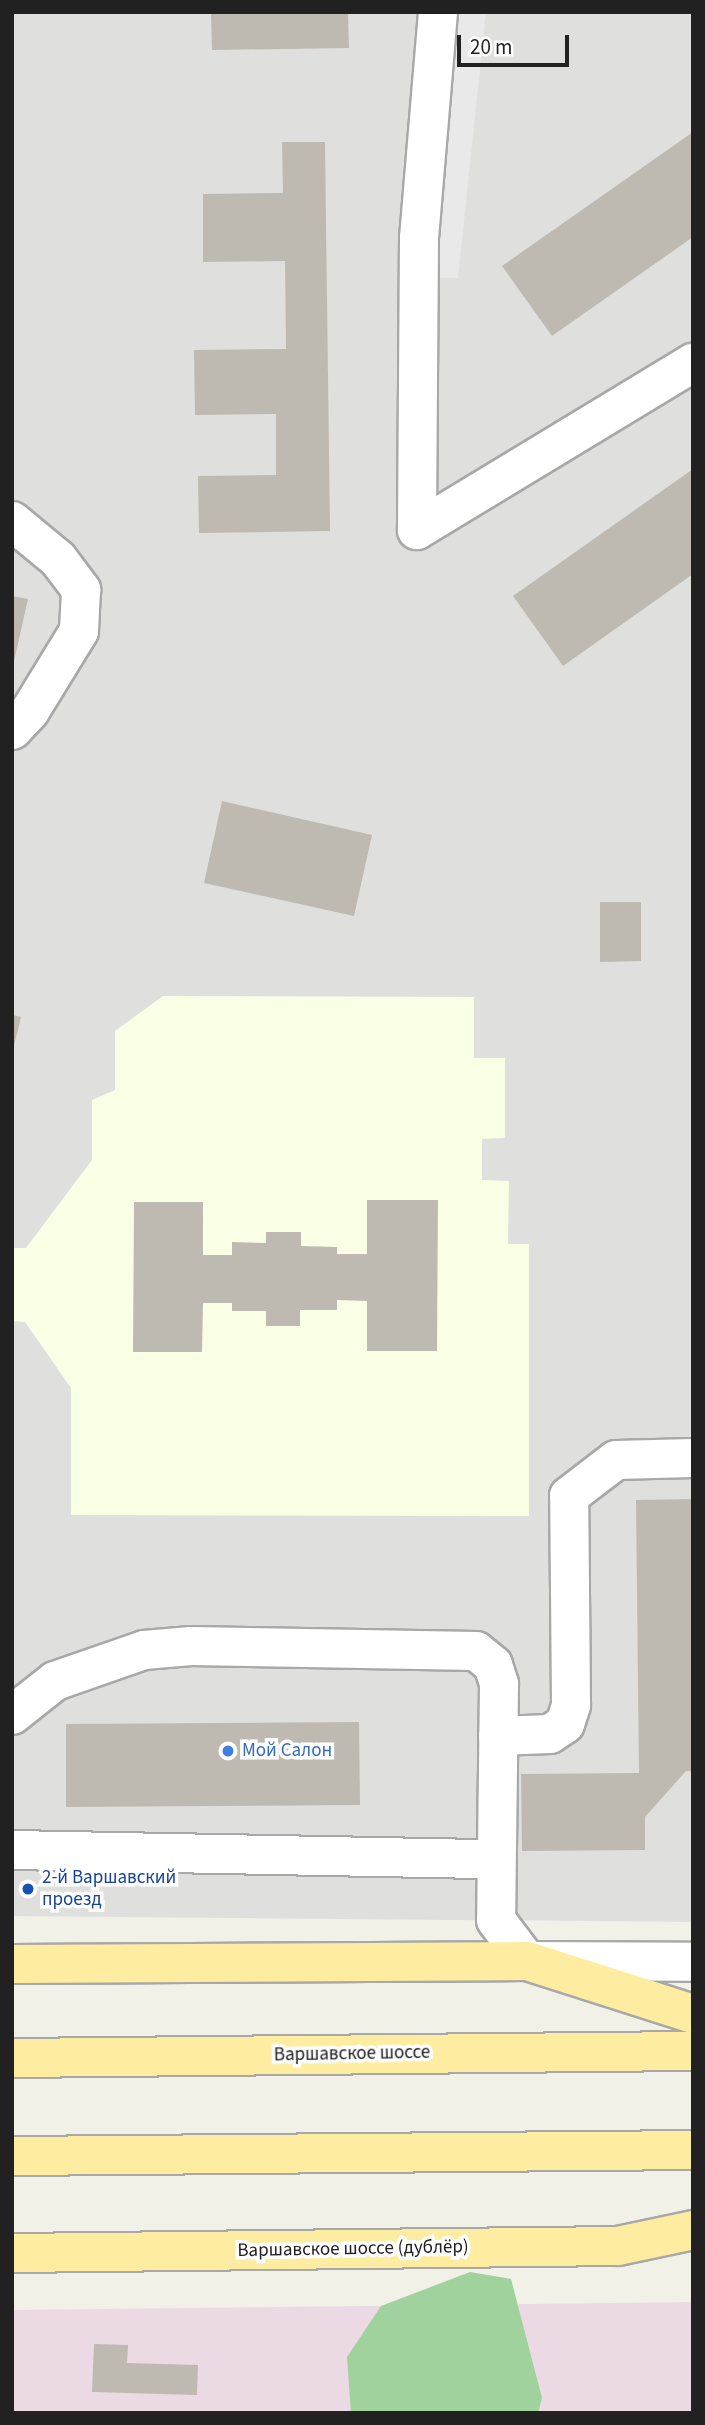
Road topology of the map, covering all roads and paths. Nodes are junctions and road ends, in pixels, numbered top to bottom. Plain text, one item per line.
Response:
1 (438, 12) edge
2 (693, 363) edge
3 (12, 522) edge
4 (12, 730) edge
5 (693, 1458) edge
6 (12, 1715) edge
7 (498, 1736) junction
8 (12, 1850) edge
9 (495, 1859) junction
10 (527, 1961) junction
11 (693, 1962) edge
12 (12, 1964) edge
13 (693, 2014) edge
14 (693, 2051) edge
15 (12, 2057) edge
16 (693, 2150) edge
17 (12, 2156) edge
18 (693, 2230) edge
19 (693, 2245) edge
20 (618, 2246) junction
21 (12, 2252) edge

1 - 2 street
3 - 4 street
5 - 7 street
6 - 7 street
7 - 9 street
8 - 9 street
9 - 10 street
10 - 11 street
10 - 12 main road
10 - 13 main road
14 - 15 main road, Варшавское шоссе
16 - 17 main road
18 - 20 main road
19 - 20 street, Варшавское шоссе (дублёр)
20 - 21 main road, Варшавское шоссе (дублёр)

